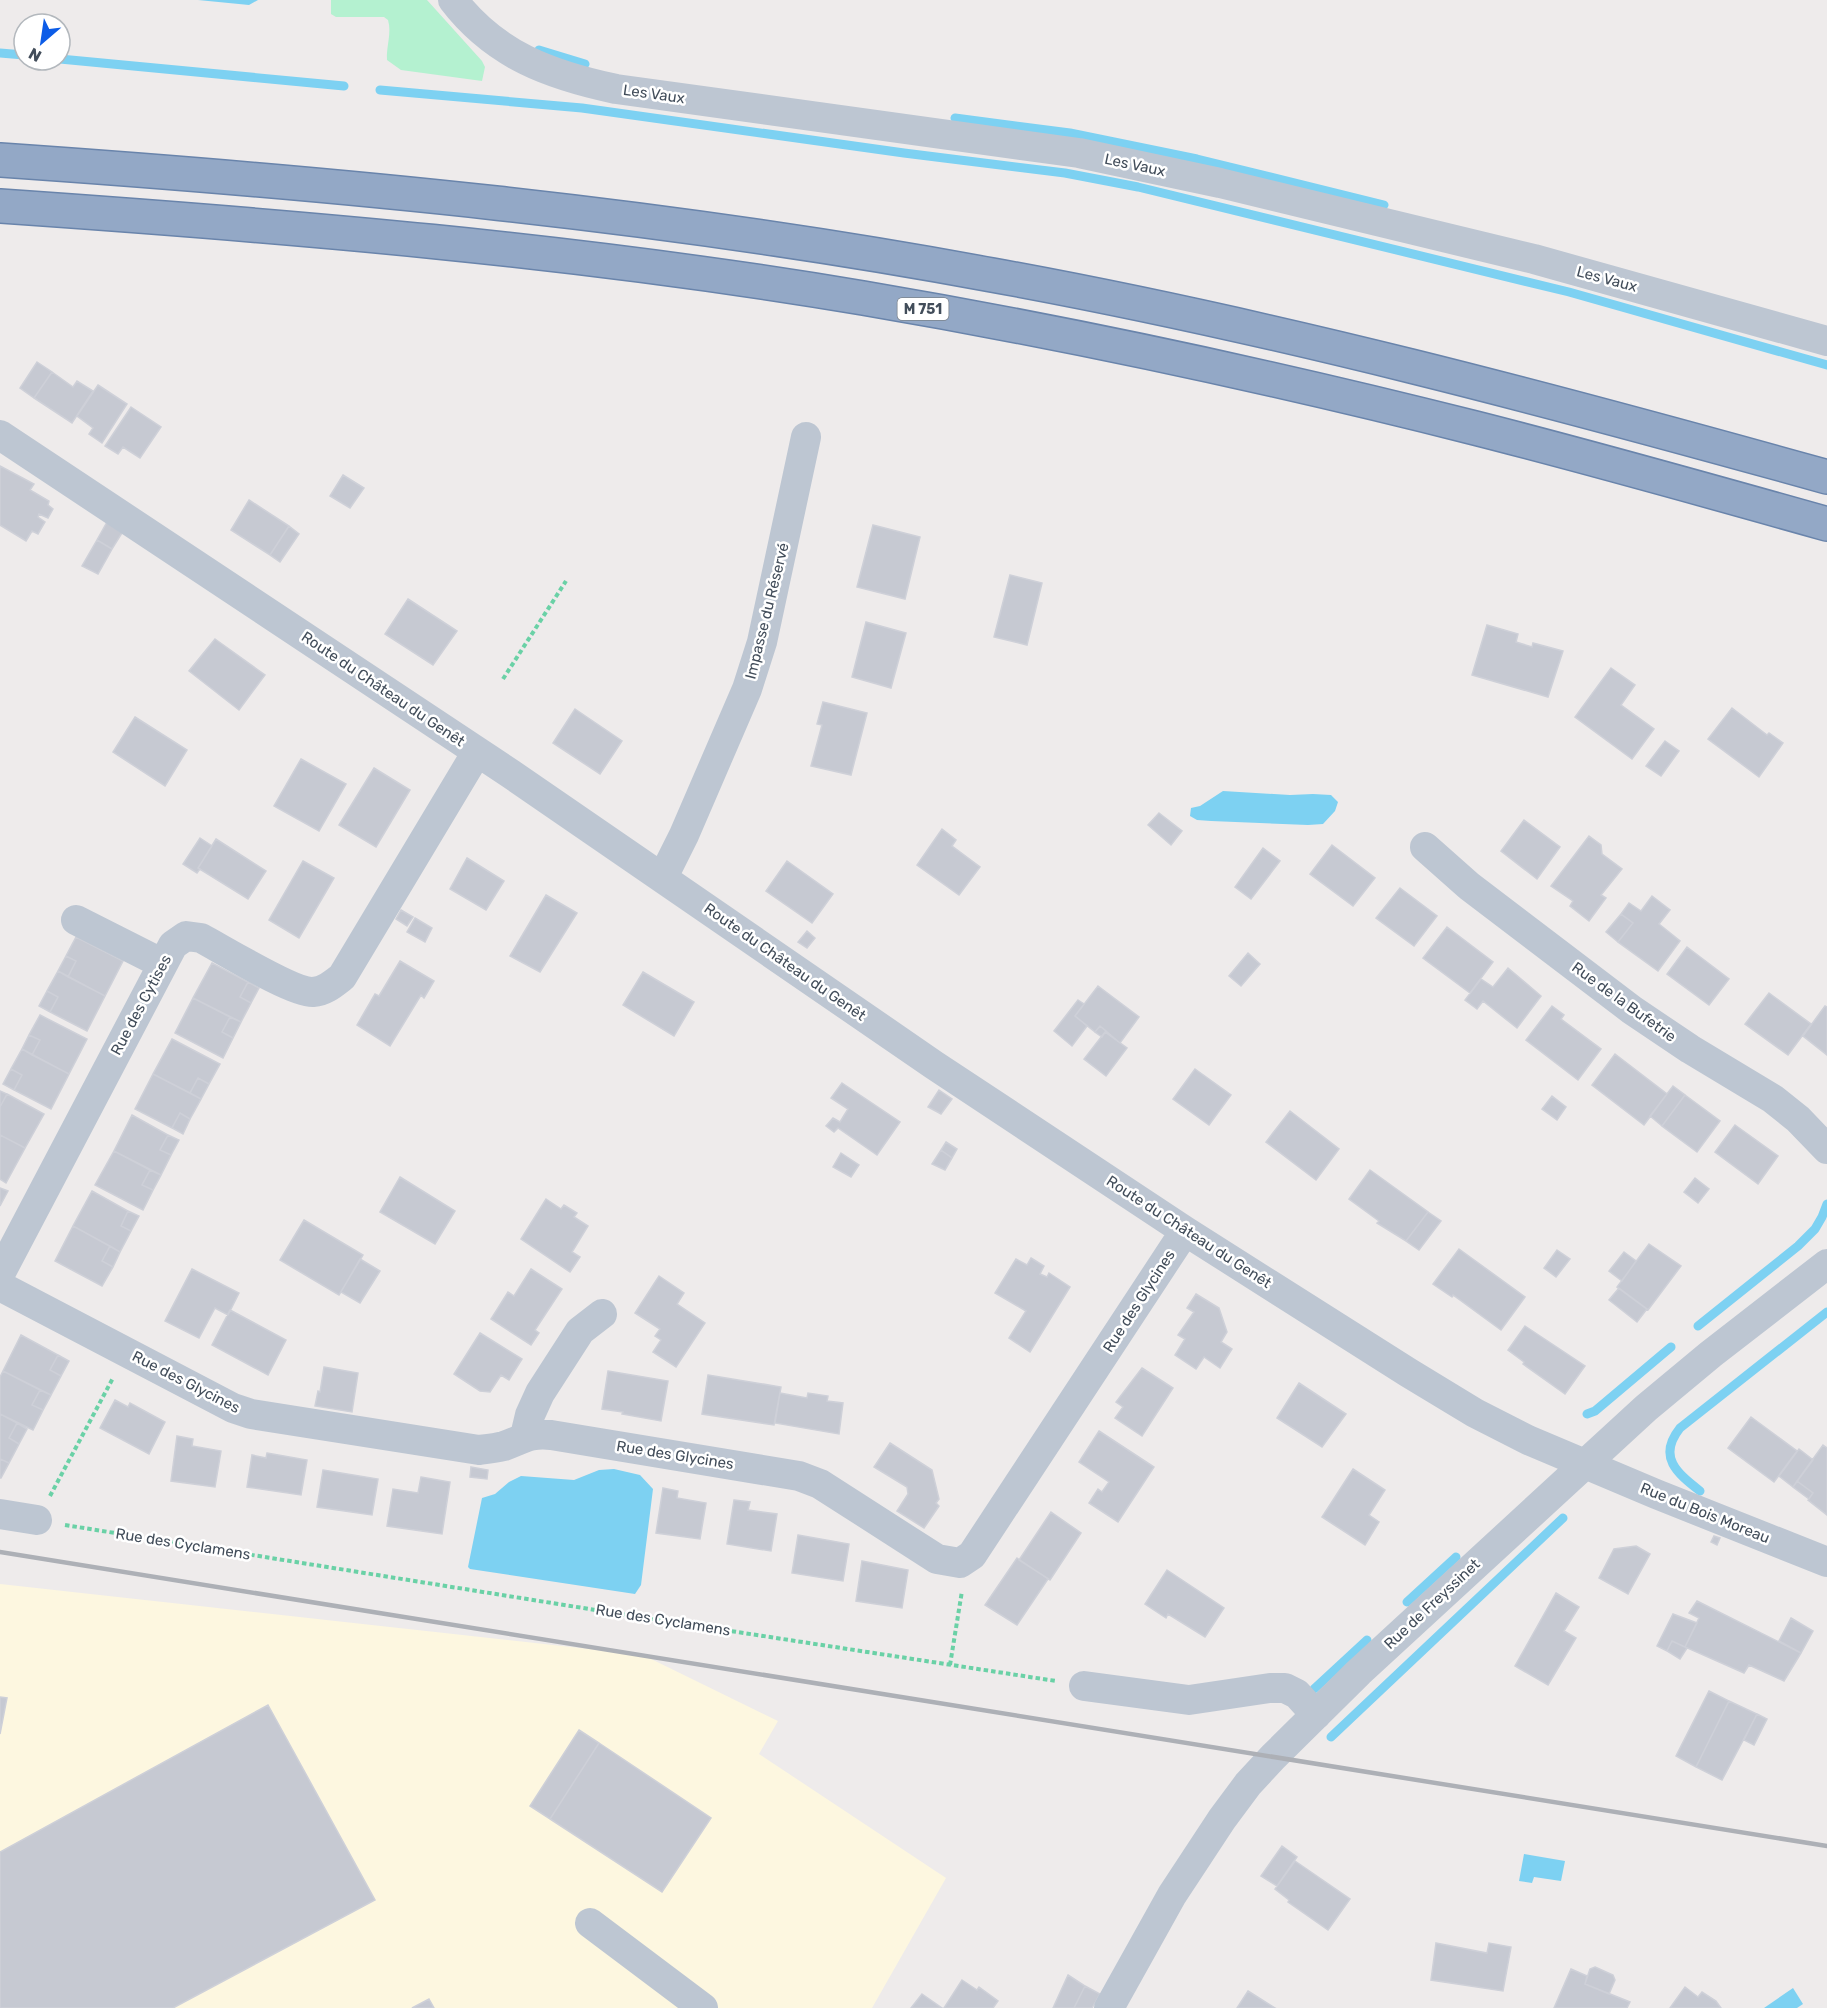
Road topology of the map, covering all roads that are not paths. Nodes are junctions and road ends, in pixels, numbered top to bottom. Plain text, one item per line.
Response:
1 (453, 0) edge
2 (0, 160) edge
3 (0, 206) edge
4 (1827, 341) edge
5 (0, 435) edge
6 (806, 437) dead end
7 (1827, 477) edge
8 (1827, 524) edge
9 (477, 752) junction
10 (1425, 847) dead end
11 (663, 877) junction
12 (76, 920) dead end
13 (163, 964) junction
14 (1827, 1149) edge
15 (1185, 1231) junction
16 (1827, 1264) edge
17 (0, 1274) edge
18 (0, 1286) edge
19 (602, 1314) dead end
20 (525, 1436) junction
21 (1584, 1464) junction
22 (0, 1514) edge
23 (38, 1520) road end
24 (1827, 1562) edge
25 (1084, 1686) road end
26 (1316, 1715) junction
27 (590, 1923) dead end
28 (703, 2008) edge
29 (1109, 2008) edge

1 - 4 street, Les Vaux
2 - 7 highway
3 - 8 highway, M 751
5 - 9 street, Route du Château du Genêt
6 - 11 street, Impasse du Réservé
9 - 11 street, Route du Château du Genêt
9 - 13 street, Rue des Cytises
10 - 14 street, Rue de la Bufetrie
11 - 15 street, Route du Château du Genêt
12 - 13 street
13 - 17 street, Rue des Cytises
15 - 20 street, Rue des Glycines
15 - 21 street, Route du Château du Genêt
16 - 21 street, Rue de Freyssinet
18 - 20 street, Rue des Glycines
19 - 20 street
21 - 24 street, Rue du Bois Moreau
21 - 26 street, Rue de Freyssinet
22 - 23 street
25 - 26 street
26 - 29 street, Rue de Freyssinet
27 - 28 street

